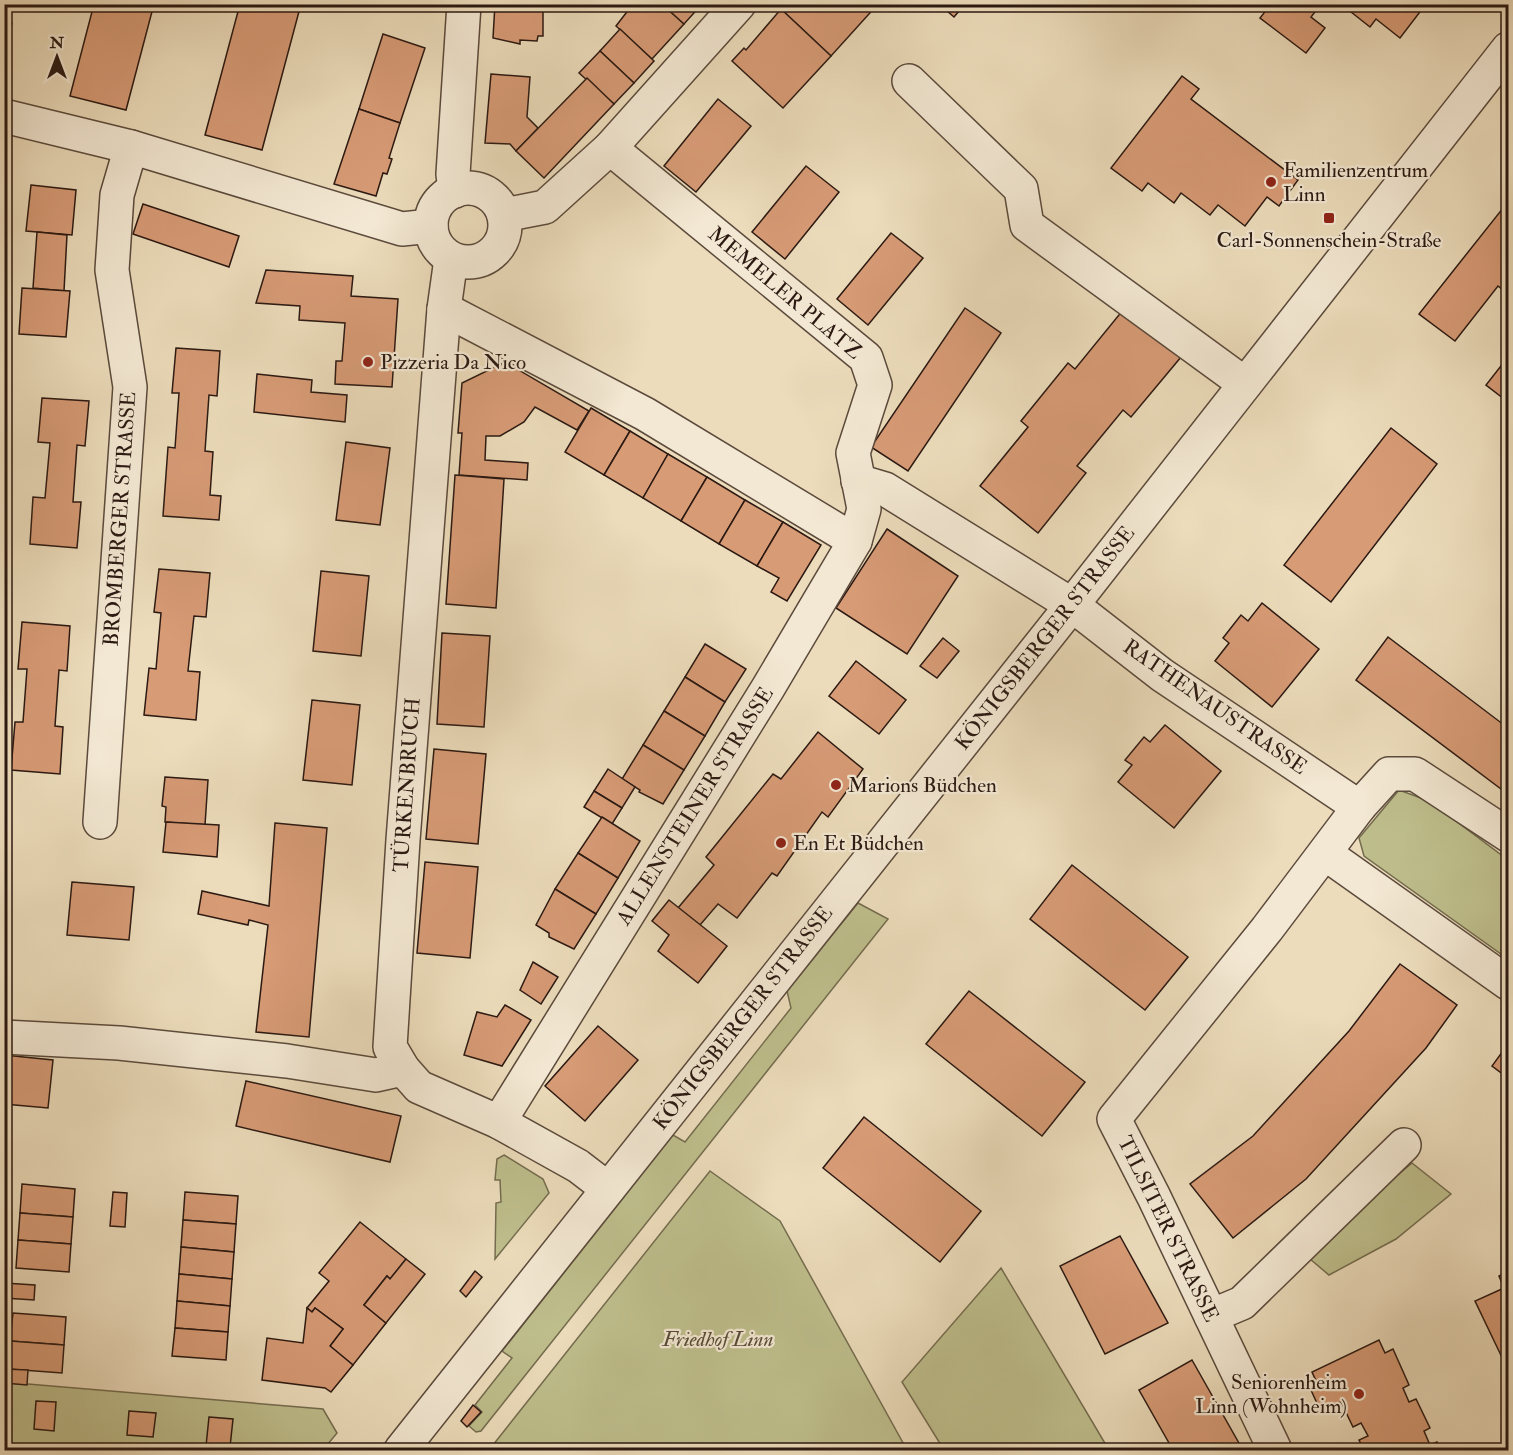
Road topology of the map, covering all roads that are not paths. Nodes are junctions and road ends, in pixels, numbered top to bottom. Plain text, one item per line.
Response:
1 (464, 4) edge
2 (739, 4) edge
3 (1509, 50) edge
4 (909, 81) dead end
5 (4, 116) edge
6 (131, 147) junction
7 (610, 148) junction
8 (455, 191) junction
9 (504, 214) junction
10 (431, 226) junction
11 (452, 259) junction
12 (444, 309) junction
13 (1245, 384) junction
14 (858, 481) junction
15 (855, 541) junction
16 (1072, 605) junction
17 (1359, 807) junction
18 (100, 822) dead end
19 (1509, 835) edge
20 (1326, 854) junction
21 (1509, 983) edge
22 (4, 1037) edge
23 (404, 1069) junction
24 (499, 1122) junction
25 (1404, 1145) dead end
26 (608, 1189) junction
27 (1211, 1316) junction
28 (401, 1450) edge
29 (1275, 1450) edge

1 - 8 street
2 - 7 street
3 - 13 street, KÖNIGSBERGER STRASSE
4 - 13 street
5 - 6 street
6 - 10 street
6 - 18 street, BROMBERGER STRASSE
7 - 9 street
7 - 14 street, MEMELER PLATZ
8 - 9 street
8 - 10 street
9 - 11 street
10 - 11 street
11 - 12 street, TÜRKENBRUCH
12 - 15 street
12 - 23 street, TÜRKENBRUCH
13 - 16 street, KÖNIGSBERGER STRASSE
14 - 15 street, ALLENSTEINER STRASSE
14 - 16 street
15 - 24 street, ALLENSTEINER STRASSE
16 - 17 street, RATHENAUSTRASSE
16 - 26 street, KÖNIGSBERGER STRASSE
17 - 19 street
17 - 20 street
20 - 21 street
20 - 27 street, TILSITER STRASSE
22 - 23 street
23 - 24 street, TÜRKENBRUCH
24 - 26 street, TÜRKENBRUCH
25 - 27 street
26 - 28 street, KÖNIGSBERGER STRASSE
27 - 29 street, TILSITER STRASSE

